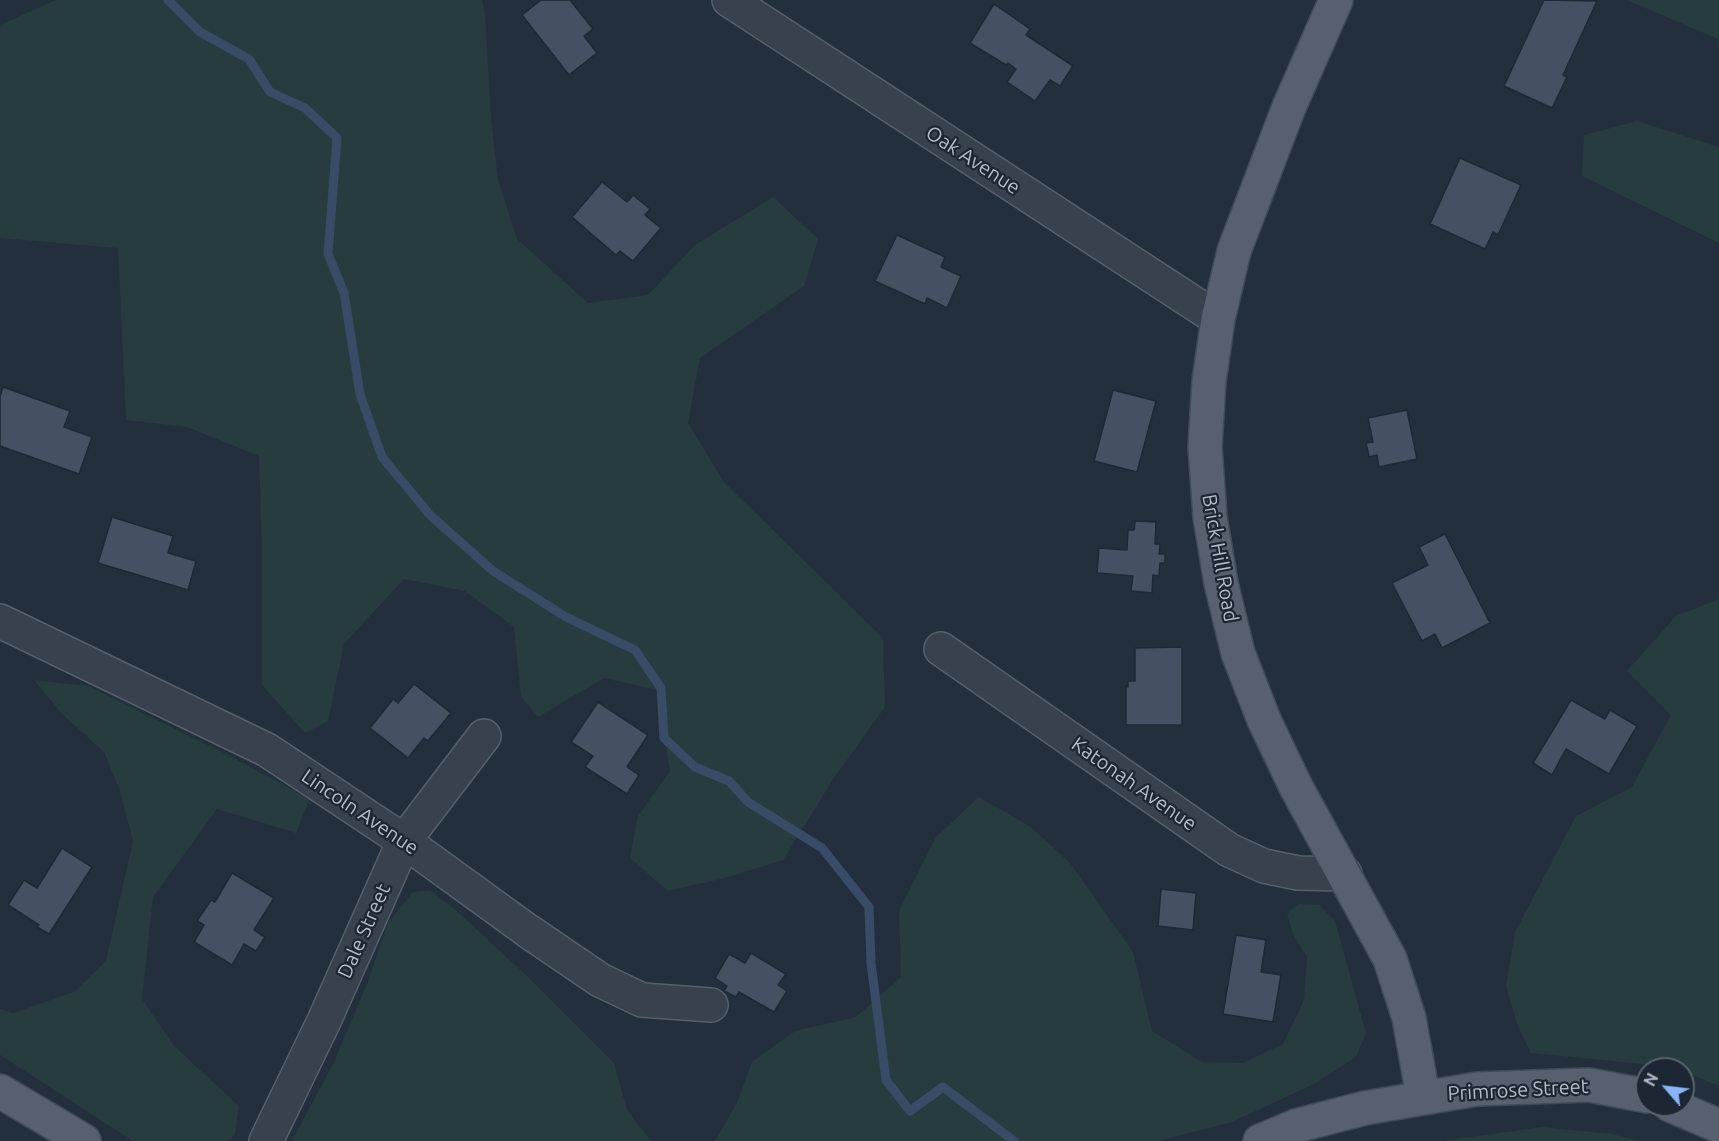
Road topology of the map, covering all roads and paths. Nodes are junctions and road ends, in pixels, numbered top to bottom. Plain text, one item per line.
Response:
1 (729, 0) edge
2 (1336, 0) edge
3 (1218, 318) junction
4 (0, 621) edge
5 (941, 649) dead end
6 (484, 736) dead end
7 (404, 840) junction
8 (1345, 874) junction
9 (711, 1005) dead end
10 (0, 1091) edge
11 (1635, 1094) edge
12 (1423, 1096) junction
13 (1695, 1116) edge
14 (1719, 1126) edge
15 (84, 1141) edge
16 (266, 1141) edge
17 (1260, 1141) edge

1 - 3 street, Oak Avenue
2 - 3 main road, Brick Hill Road
3 - 8 main road, Brick Hill Road
4 - 7 street, Lincoln Avenue
5 - 8 street, Katonah Avenue
6 - 7 street, Dale Street
7 - 9 street, Lincoln Avenue
7 - 16 street, Dale Street
8 - 12 main road, Brick Hill Road
10 - 15 main road
11 - 12 main road, Primrose Street
12 - 17 main road, Primrose Street
13 - 14 main road

